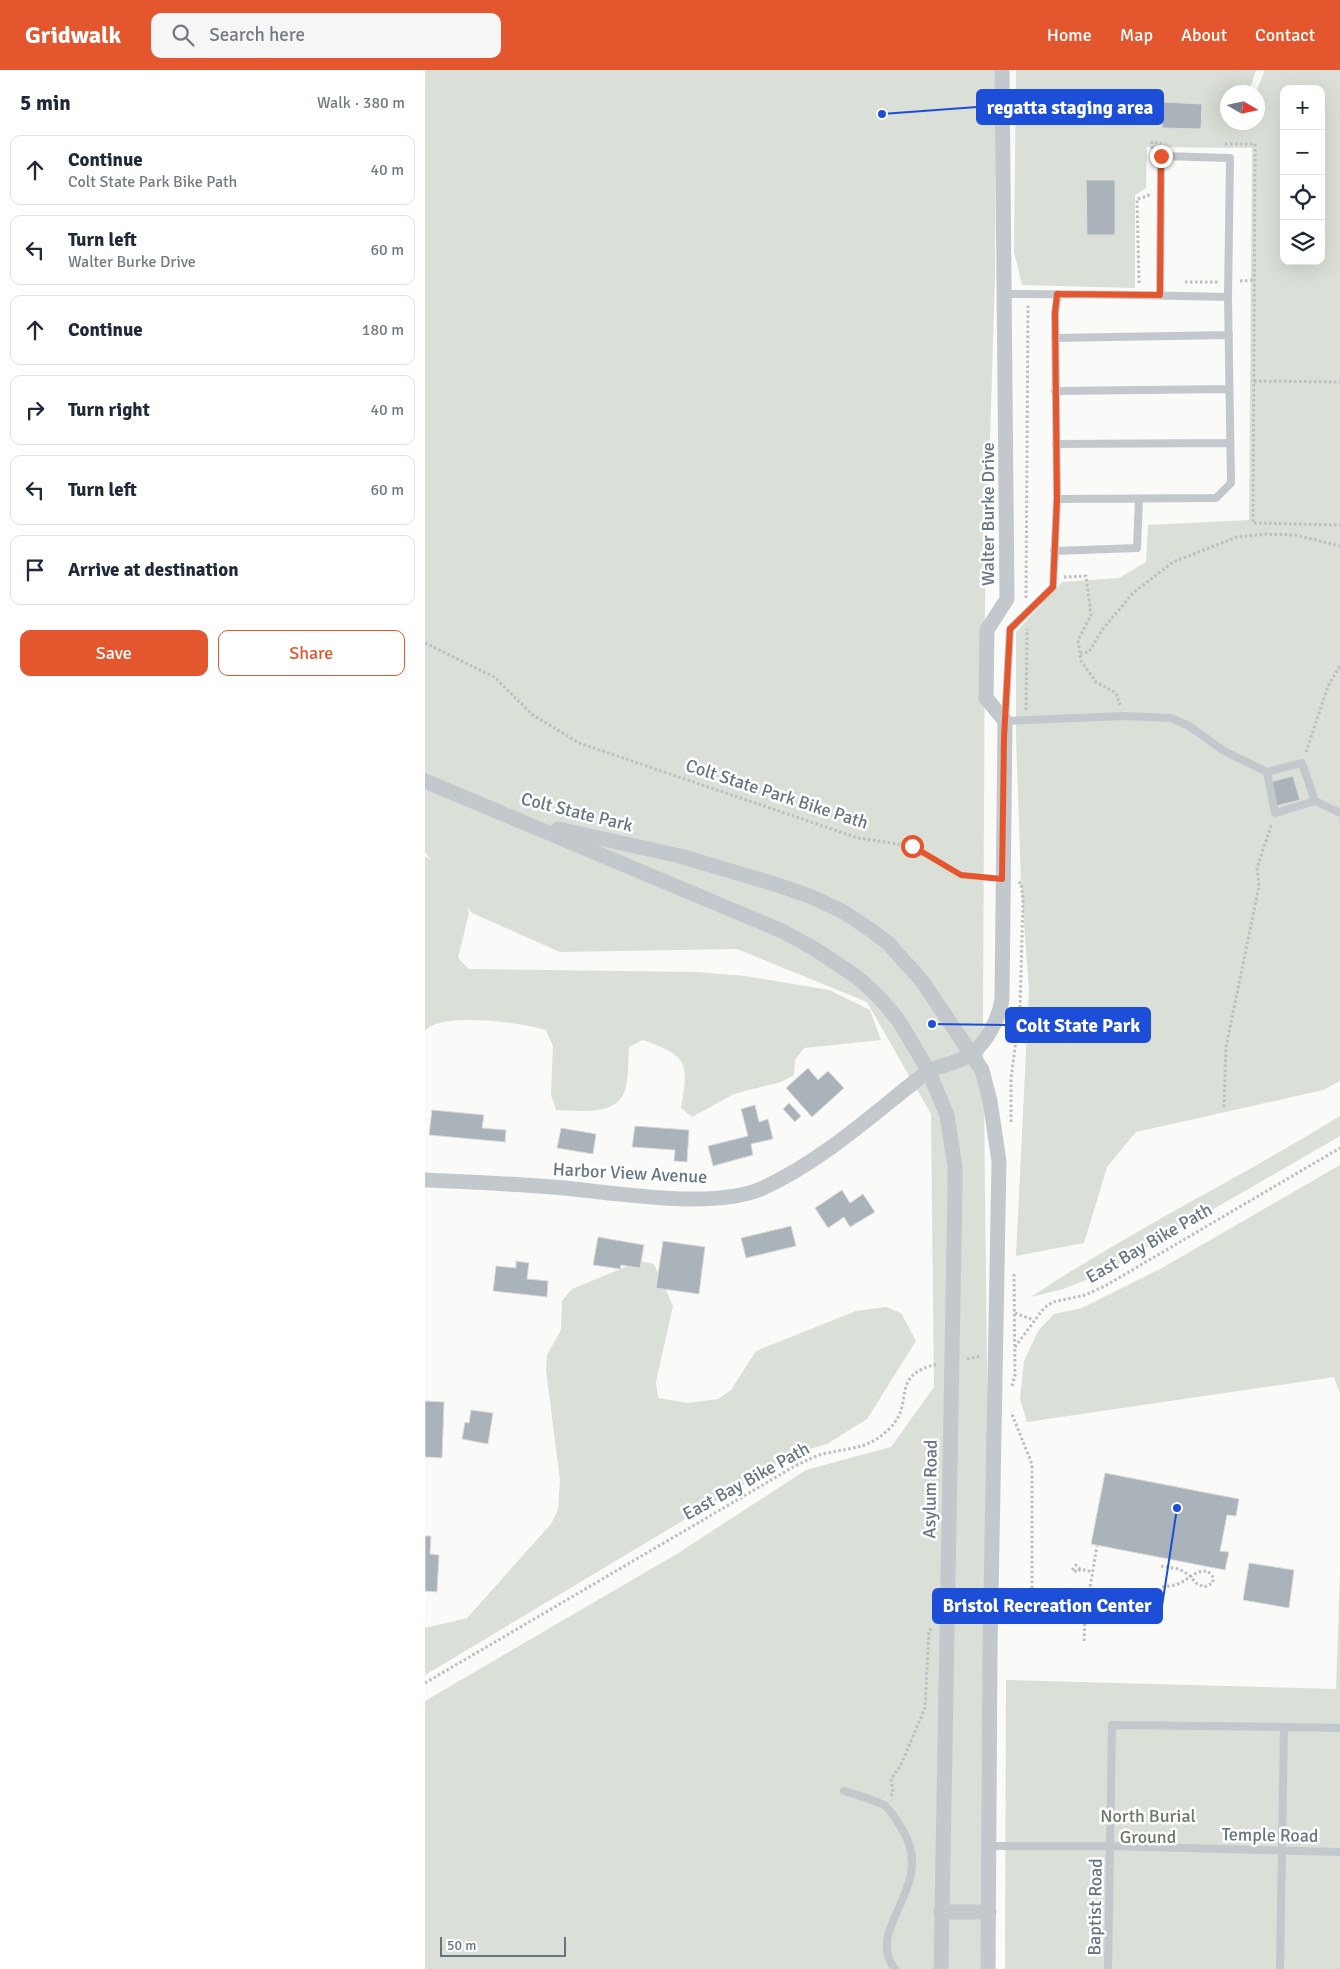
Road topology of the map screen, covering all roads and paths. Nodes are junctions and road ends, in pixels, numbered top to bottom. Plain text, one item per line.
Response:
1 (1002, 70) edge
2 (1254, 280) dead end
3 (1229, 282) junction
4 (1161, 283) junction
5 (1003, 294) junction
6 (1028, 294) junction
7 (1057, 294) junction
8 (1160, 295) junction
9 (1229, 297) junction
10 (1229, 335) junction
11 (1055, 338) junction
12 (1254, 380) dead end
13 (1340, 382) edge
14 (1229, 389) junction
15 (1055, 391) junction
16 (1230, 443) junction
17 (1056, 444) junction
18 (1057, 499) junction
19 (1139, 499) junction
20 (1340, 546) edge
21 (1054, 551) junction
22 (1062, 584) dead end
23 (1025, 615) junction
24 (1033, 622) dead end
25 (1027, 628) junction
26 (425, 643) edge
27 (1080, 653) junction
28 (1340, 666) edge
29 (1124, 716) junction
30 (1027, 720) junction
31 (1005, 721) junction
32 (1302, 762) junction
33 (1267, 772) junction
34 (425, 781) edge
35 (1315, 801) junction
36 (497, 811) junction
37 (1275, 813) junction
38 (1340, 813) edge
39 (1002, 879) junction
40 (1020, 1010) dead end
41 (971, 1054) junction
42 (928, 1070) junction
43 (1224, 1107) dead end
44 (1340, 1148) edge
45 (425, 1180) edge
46 (1015, 1313) dead end
47 (1035, 1320) junction
48 (996, 1354) junction
49 (951, 1362) junction
50 (1097, 1546) dead end
51 (1161, 1566) dead end
52 (1080, 1569) dead end
53 (1093, 1572) junction
54 (1190, 1576) junction
55 (1162, 1587) dead end
56 (1084, 1641) dead end
57 (425, 1683) edge
58 (1284, 1727) junction
59 (1340, 1728) edge
60 (844, 1791) dead end
61 (989, 1846) junction
62 (1111, 1846) junction
63 (1282, 1851) junction
64 (1340, 1852) edge
65 (941, 1912) junction
66 (989, 1912) junction
67 (895, 1969) edge
68 (941, 1969) edge
69 (988, 1969) edge
70 (1108, 1969) edge
71 (1280, 1969) edge

1 - 5 street, Walter Burke Drive
2 - 3 path
3 - 4 path
3 - 4 lane
3 - 9 lane
4 - 8 lane
5 - 6 lane
5 - 31 street, Walter Burke Drive
6 - 7 lane
6 - 23 path
7 - 8 lane
7 - 11 lane
8 - 9 lane
9 - 10 lane
10 - 11 lane
10 - 14 lane
11 - 15 lane
12 - 13 path
14 - 15 lane
14 - 16 lane
15 - 17 lane
16 - 17 lane
16 - 19 lane
17 - 18 lane
18 - 19 lane
18 - 21 lane
19 - 21 lane
20 - 27 path
21 - 23 lane
22 - 27 path
23 - 25 path
23 - 31 lane
24 - 25 path
25 - 30 path
26 - 39 path, Colt State Park Bike Path
27 - 29 path
28 - 32 path
29 - 30 lane
29 - 33 lane
30 - 31 lane
31 - 39 street
32 - 33 lane
32 - 35 lane
33 - 37 lane
34 - 36 street, Colt State Park
35 - 37 lane
35 - 38 lane
36 - 41 street, Colt State Park
36 - 42 street, Colt State Park
37 - 43 path
39 - 40 path, Colt State Park Bike Path
39 - 41 street
41 - 42 street, Harbor View Avenue
41 - 48 street, Colt State Park
42 - 45 street, Harbor View Avenue
42 - 49 street, Asylum Road
44 - 47 path, East Bay Bike Path
46 - 47 path
47 - 48 path, East Bay Bike Path
48 - 49 path, East Bay Bike Path
48 - 61 street
49 - 57 path, East Bay Bike Path
49 - 65 street, Asylum Road
50 - 53 path
51 - 54 path
52 - 53 path
53 - 56 path
54 - 54 path
54 - 55 path
58 - 59 lane
58 - 62 lane, Baptist Road
58 - 63 lane
60 - 67 lane
61 - 62 lane, Temple Road
61 - 66 street
62 - 63 lane, Temple Road
62 - 70 lane, Baptist Road
63 - 64 lane, Temple Road
63 - 71 lane
65 - 66 street
65 - 68 street, Asylum Road
66 - 69 street

